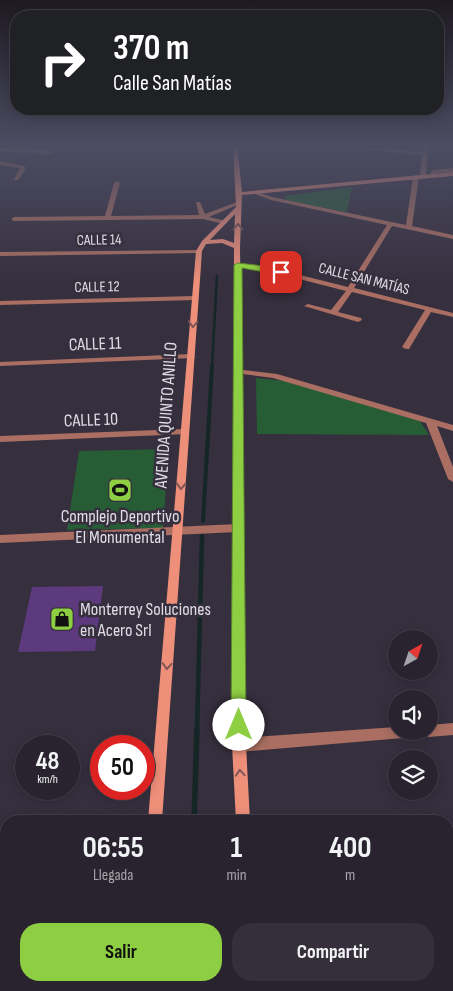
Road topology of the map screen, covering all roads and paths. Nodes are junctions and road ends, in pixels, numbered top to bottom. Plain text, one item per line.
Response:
1 (115, 191) edge
2 (273, 191) edge
3 (414, 191) edge
4 (255, 193) junction
5 (239, 194) joint
6 (198, 203) dead end
7 (239, 205) junction
8 (203, 217) junction
9 (108, 218) junction
10 (14, 219) dead end
11 (224, 222) junction
12 (390, 224) junction
13 (409, 228) junction
14 (453, 237) edge
15 (201, 246) junction
16 (237, 247) junction
17 (0, 254) edge
18 (238, 265) junction
19 (350, 290) junction
20 (194, 298) junction
21 (0, 303) edge
22 (308, 306) dead end
23 (429, 309) junction
24 (333, 313) junction
25 (453, 315) edge
26 (358, 320) dead end
27 (406, 347) dead end
28 (191, 356) junction
29 (0, 364) edge
30 (238, 371) junction
31 (430, 421) junction
32 (453, 428) edge
33 (184, 432) junction
34 (0, 440) edge
35 (453, 479) edge
36 (238, 528) junction
37 (178, 529) junction
38 (0, 539) edge
39 (453, 729) edge
40 (438, 730) edge
41 (388, 734) edge
42 (239, 745) junction
43 (155, 815) edge
44 (244, 815) edge

1 - 9 street
2 - 4 main road
3 - 13 street
4 - 5 main road
4 - 12 street
5 - 7 main road
6 - 8 street
7 - 8 street
7 - 11 main road
16 -> 7 main road
8 - 9 street
8 - 11 street
9 - 10 street
11 - 15 main road
12 - 13 street
12 - 19 street
13 - 14 street
15 - 16 main road
15 - 17 street, CALLE 14
15 - 20 main road, AVENIDA QUINTO ANILLO
16 - 18 main road
18 - 19 street, CALLE SAN MATÍAS
18 - 30 main road
19 - 23 street, CALLE SAN MATÍAS
19 - 24 street
20 - 21 street, CALLE 12
20 -> 28 main road, AVENIDA QUINTO ANILLO
22 - 24 street
23 - 25 street, CALLE SAN MATÍAS
23 - 27 street
24 - 26 street
28 - 29 street, CALLE 11
28 - 33 main road, AVENIDA QUINTO ANILLO
30 - 31 street
30 - 36 main road
31 - 32 street
31 - 35 street
33 - 34 street, CALLE 10
33 -> 37 main road, AVENIDA QUINTO ANILLO
36 - 37 street
36 - 42 main road
37 - 38 street
37 -> 43 main road, AVENIDA QUINTO ANILLO
39 - 40 street
41 - 42 street
44 -> 42 main road

